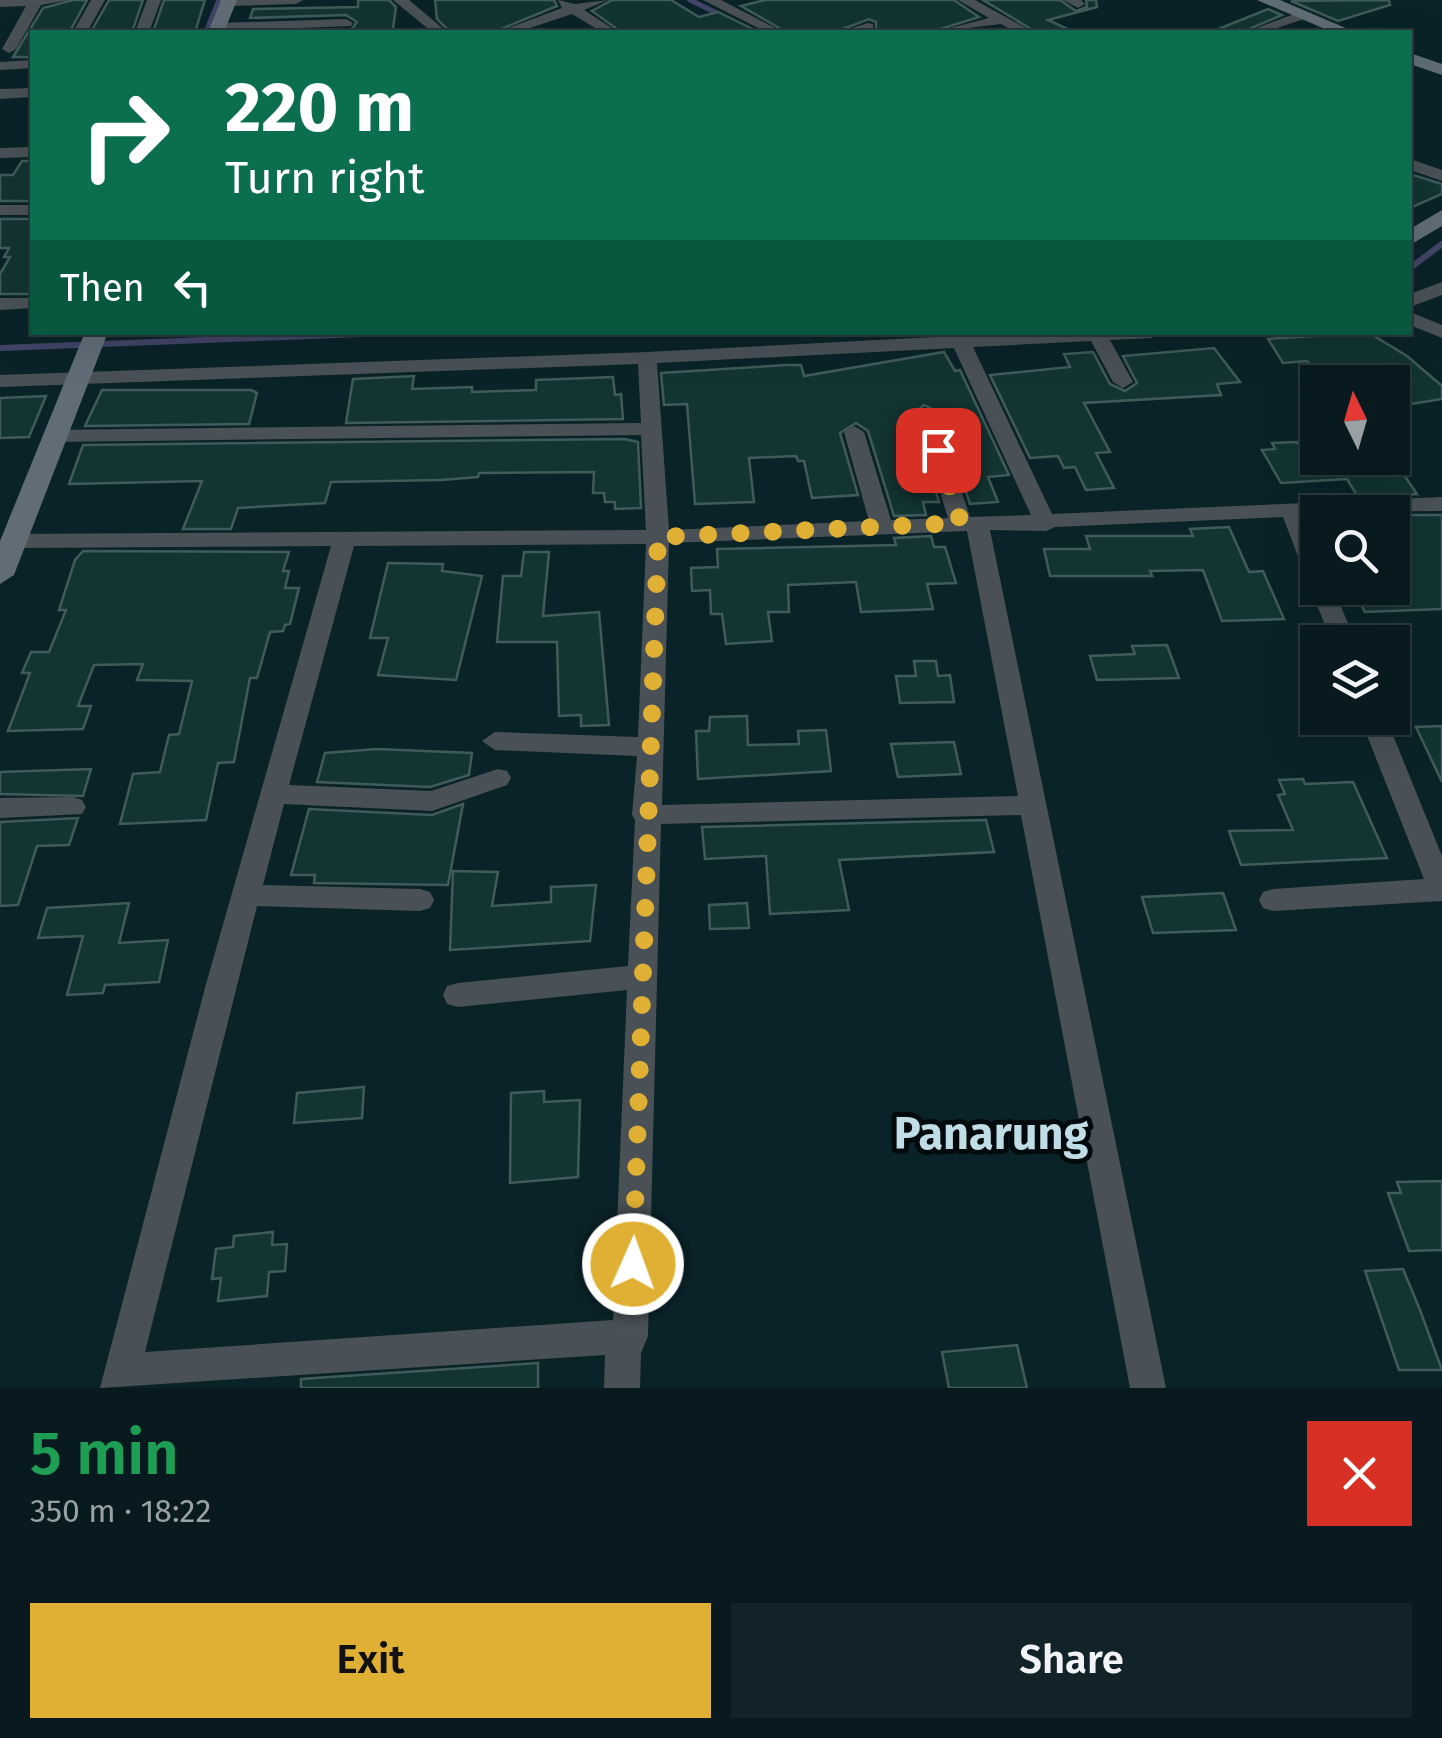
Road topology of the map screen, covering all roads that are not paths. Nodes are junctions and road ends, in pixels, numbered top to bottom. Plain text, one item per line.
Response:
1 (62, 0) edge
2 (98, 0) edge
3 (154, 0) edge
4 (296, 0) edge
5 (421, 0) edge
6 (601, 0) edge
7 (710, 0) edge
8 (964, 0) edge
9 (1265, 0) edge
10 (228, 1) edge
11 (402, 1) edge
12 (36, 2) edge
13 (0, 3) edge
14 (564, 4) edge
15 (1302, 15) junction
16 (1002, 20) junction
17 (346, 23) dead end
18 (756, 24) junction
19 (868, 27) dead end
20 (739, 28) dead end
21 (81, 30) edge
22 (143, 30) edge
23 (217, 30) edge
24 (438, 30) edge
25 (509, 30) edge
26 (609, 30) edge
27 (771, 30) edge
28 (855, 30) edge
29 (952, 30) edge
30 (1022, 30) edge
31 (1258, 30) edge
32 (1341, 30) edge
33 (9, 49) dead end
34 (1414, 63) edge
35 (30, 64) edge
36 (0, 66) edge
37 (1442, 70) edge
38 (30, 93) edge
39 (0, 94) edge
40 (0, 152) edge
41 (30, 152) edge
42 (1412, 165) edge
43 (1442, 176) edge
44 (0, 210) edge
45 (30, 210) edge
46 (1442, 216) edge
47 (1414, 232) edge
48 (1442, 288) edge
49 (1412, 300) edge
50 (30, 303) edge
51 (0, 304) edge
52 (1412, 319) edge
53 (1442, 332) edge
54 (1098, 335) joint
55 (962, 342) junction
56 (90, 351) edge
57 (647, 358) junction
58 (0, 381) edge
59 (1123, 382) dead end
60 (926, 414) dead end
61 (651, 428) junction
62 (854, 432) dead end
63 (53, 436) junction
64 (1442, 504) edge
65 (1291, 511) junction
66 (969, 523) junction
67 (1046, 524) junction
68 (882, 527) junction
69 (1300, 533) edge
70 (658, 537) junction
71 (14, 540) junction
72 (344, 540) junction
73 (0, 575) edge
74 (1381, 735) edge
75 (495, 741) dead end
76 (650, 747) junction
77 (498, 778) dead end
78 (274, 794) junction
79 (1031, 805) junction
80 (73, 807) dead end
81 (0, 808) edge
82 (645, 815) junction
83 (1442, 890) edge
84 (247, 895) junction
85 (420, 900) dead end
86 (1273, 900) dead end
87 (644, 976) junction
88 (458, 995) dead end
89 (630, 1336) junction
90 (121, 1380) edge
91 (622, 1388) edge
92 (1148, 1388) edge

1 - 12 street
2 - 21 street
3 - 22 street
4 - 10 street
5 - 11 street
6 - 14 street
7 - 18 street
8 - 16 street
9 - 15 street
10 - 23 street
11 - 24 street
12 - 13 street
12 - 33 street
14 - 25 street
14 - 26 street
15 - 31 street
15 - 32 street
16 - 29 street
16 - 30 street
17 - 23 street
18 - 20 street
18 - 27 street
19 - 28 street
34 - 37 street
35 - 36 street
38 - 39 street
40 - 41 street
42 - 43 street
44 - 45 street
46 - 47 street
48 - 49 street
50 - 51 street
52 - 53 street
54 - 55 street
54 - 59 street
55 - 57 street
55 - 67 street
56 - 57 street
56 - 58 street
56 - 63 street
57 - 61 street
60 - 66 street
61 - 63 street
61 - 70 street
62 - 68 street
63 - 71 street
64 - 65 street
65 - 67 street
65 - 69 street
66 - 67 street
66 - 68 street
66 - 79 street
68 - 70 street
70 - 72 street
70 - 76 street
71 - 72 street
71 - 73 street
72 - 78 street
74 - 83 street
75 - 76 street
76 - 82 street
77 - 78 street
78 - 84 street
79 - 82 street
79 - 92 street
80 - 81 street
82 - 87 street
83 - 86 street
84 - 85 street
84 - 90 street
87 - 88 street
87 - 89 street
89 - 90 street
89 - 91 street

